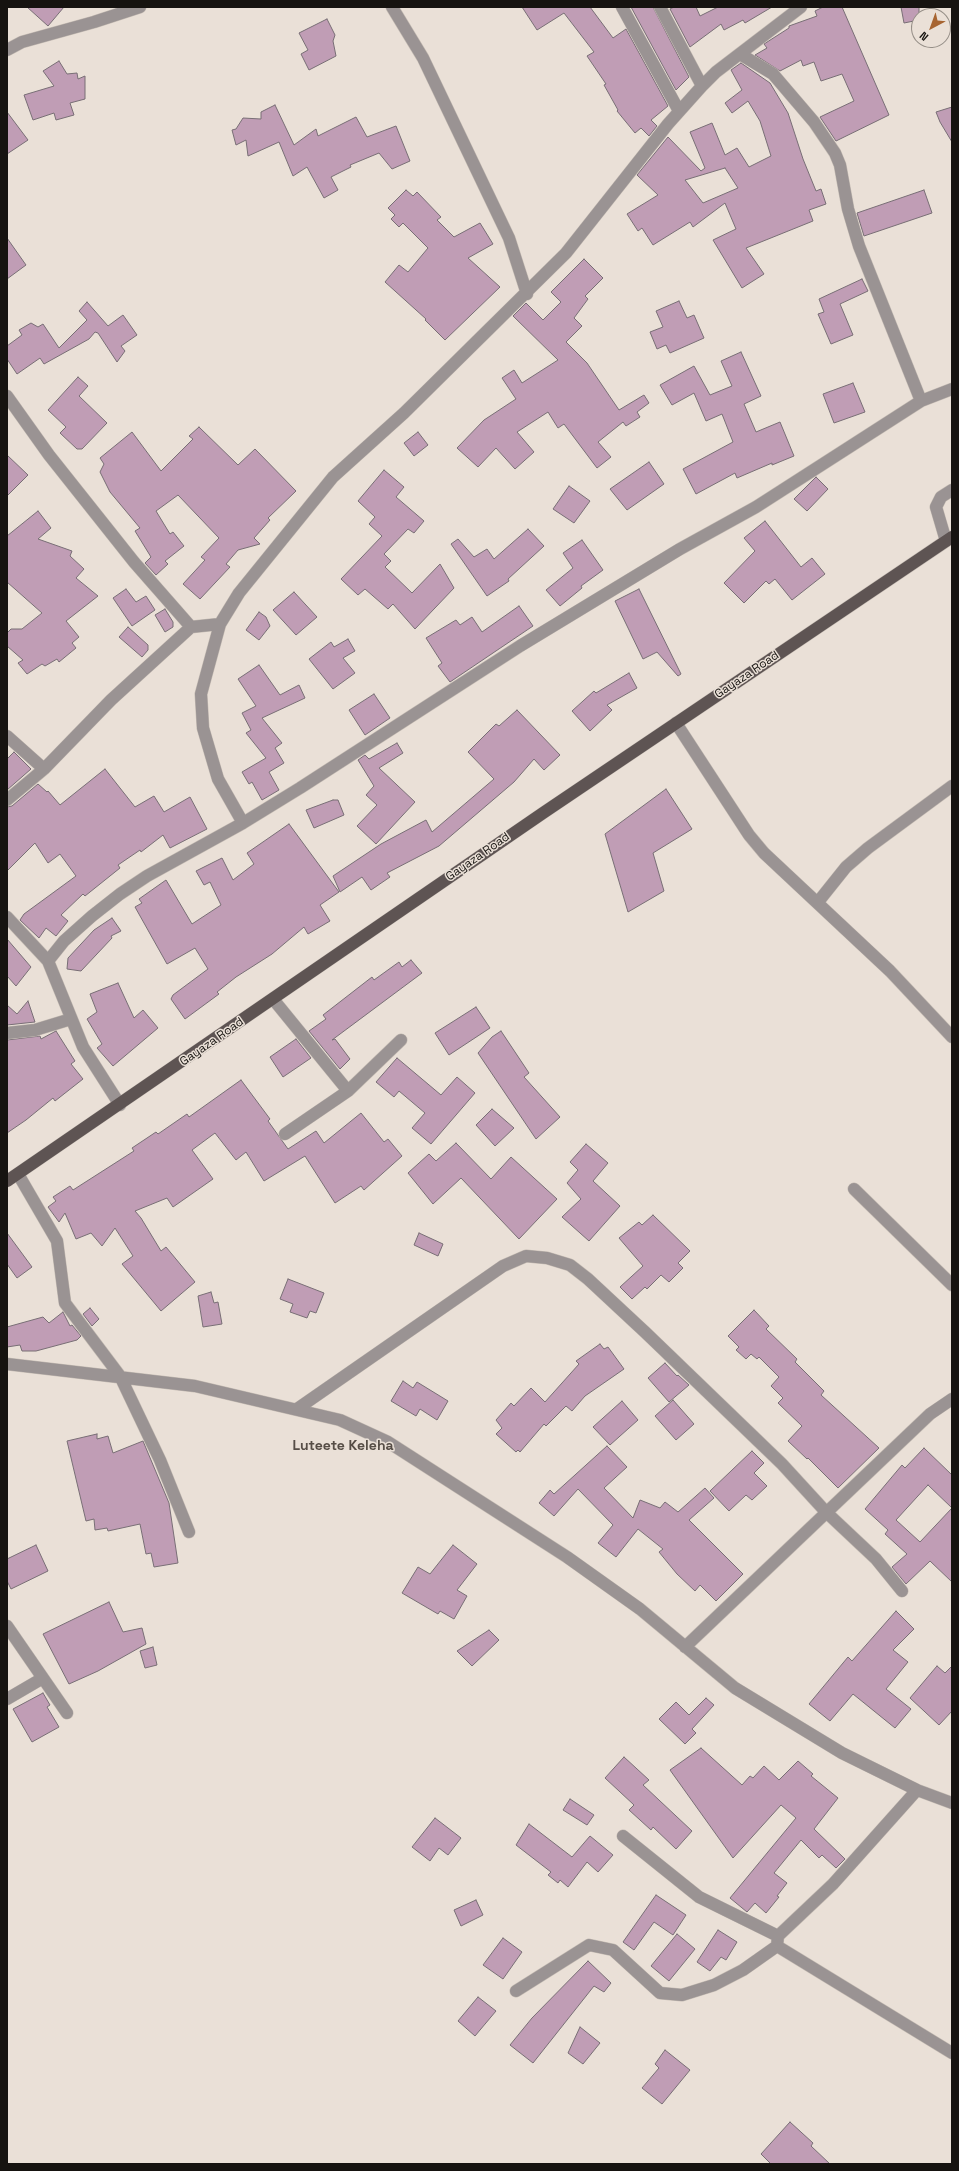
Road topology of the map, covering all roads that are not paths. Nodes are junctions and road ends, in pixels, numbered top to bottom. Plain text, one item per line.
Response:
1 (140, 7) edge
2 (392, 7) edge
3 (622, 7) edge
4 (660, 7) edge
5 (801, 7) edge
6 (7, 50) edge
7 (740, 54) junction
8 (702, 86) junction
9 (679, 111) junction
10 (527, 294) junction
11 (952, 389) edge
12 (7, 396) edge
13 (922, 401) junction
14 (952, 490) edge
15 (949, 539) edge
16 (220, 624) junction
17 (191, 627) junction
18 (676, 723) junction
19 (7, 736) edge
20 (44, 769) junction
21 (952, 786) edge
22 (7, 800) edge
23 (243, 823) junction
24 (818, 902) junction
25 (7, 917) edge
26 (48, 961) junction
27 (273, 999) junction
28 (71, 1019) junction
29 (7, 1033) edge
30 (952, 1037) edge
31 (401, 1040) dead end
32 (348, 1091) junction
33 (120, 1105) junction
34 (285, 1134) dead end
35 (18, 1174) junction
36 (7, 1182) edge
37 (854, 1189) dead end
38 (952, 1284) edge
39 (7, 1364) edge
40 (120, 1376) junction
41 (952, 1399) edge
42 (297, 1410) junction
43 (826, 1512) junction
44 (189, 1532) dead end
45 (902, 1591) dead end
46 (7, 1626) edge
47 (685, 1647) junction
48 (43, 1678) junction
49 (7, 1699) edge
50 (67, 1713) dead end
51 (917, 1790) junction
52 (952, 1803) edge
53 (623, 1836) dead end
54 (778, 1941) junction
55 (516, 1991) dead end
56 (952, 2053) edge

1 - 6 street
2 - 10 street
3 - 9 street
4 - 8 street
5 - 7 street
7 - 8 street
7 - 13 street
8 - 9 street
9 - 10 street
10 - 16 street
11 - 13 street
12 - 17 street
13 - 23 street
14 - 15 street
15 - 18 main road, Gayaza Road
16 - 17 street
16 - 23 street
17 - 20 street
18 - 24 street
18 - 27 main road, Gayaza Road
19 - 20 street
20 - 22 street
21 - 24 street
23 - 26 street
24 - 30 street
25 - 26 street
26 - 28 street
27 - 32 street
27 - 33 main road, Gayaza Road
28 - 29 street
28 - 33 street
31 - 32 street
32 - 34 street
33 - 35 main road, Gayaza Road
35 - 36 main road, Gayaza Road
35 - 40 street
37 - 38 street
39 - 40 street
40 - 42 street
40 - 44 street
41 - 43 street
42 - 43 street
42 - 47 street
43 - 45 street
43 - 47 street
46 - 48 street
47 - 51 street
48 - 49 street
48 - 50 street
51 - 52 street
51 - 54 street
53 - 54 street
54 - 55 street
54 - 56 street

